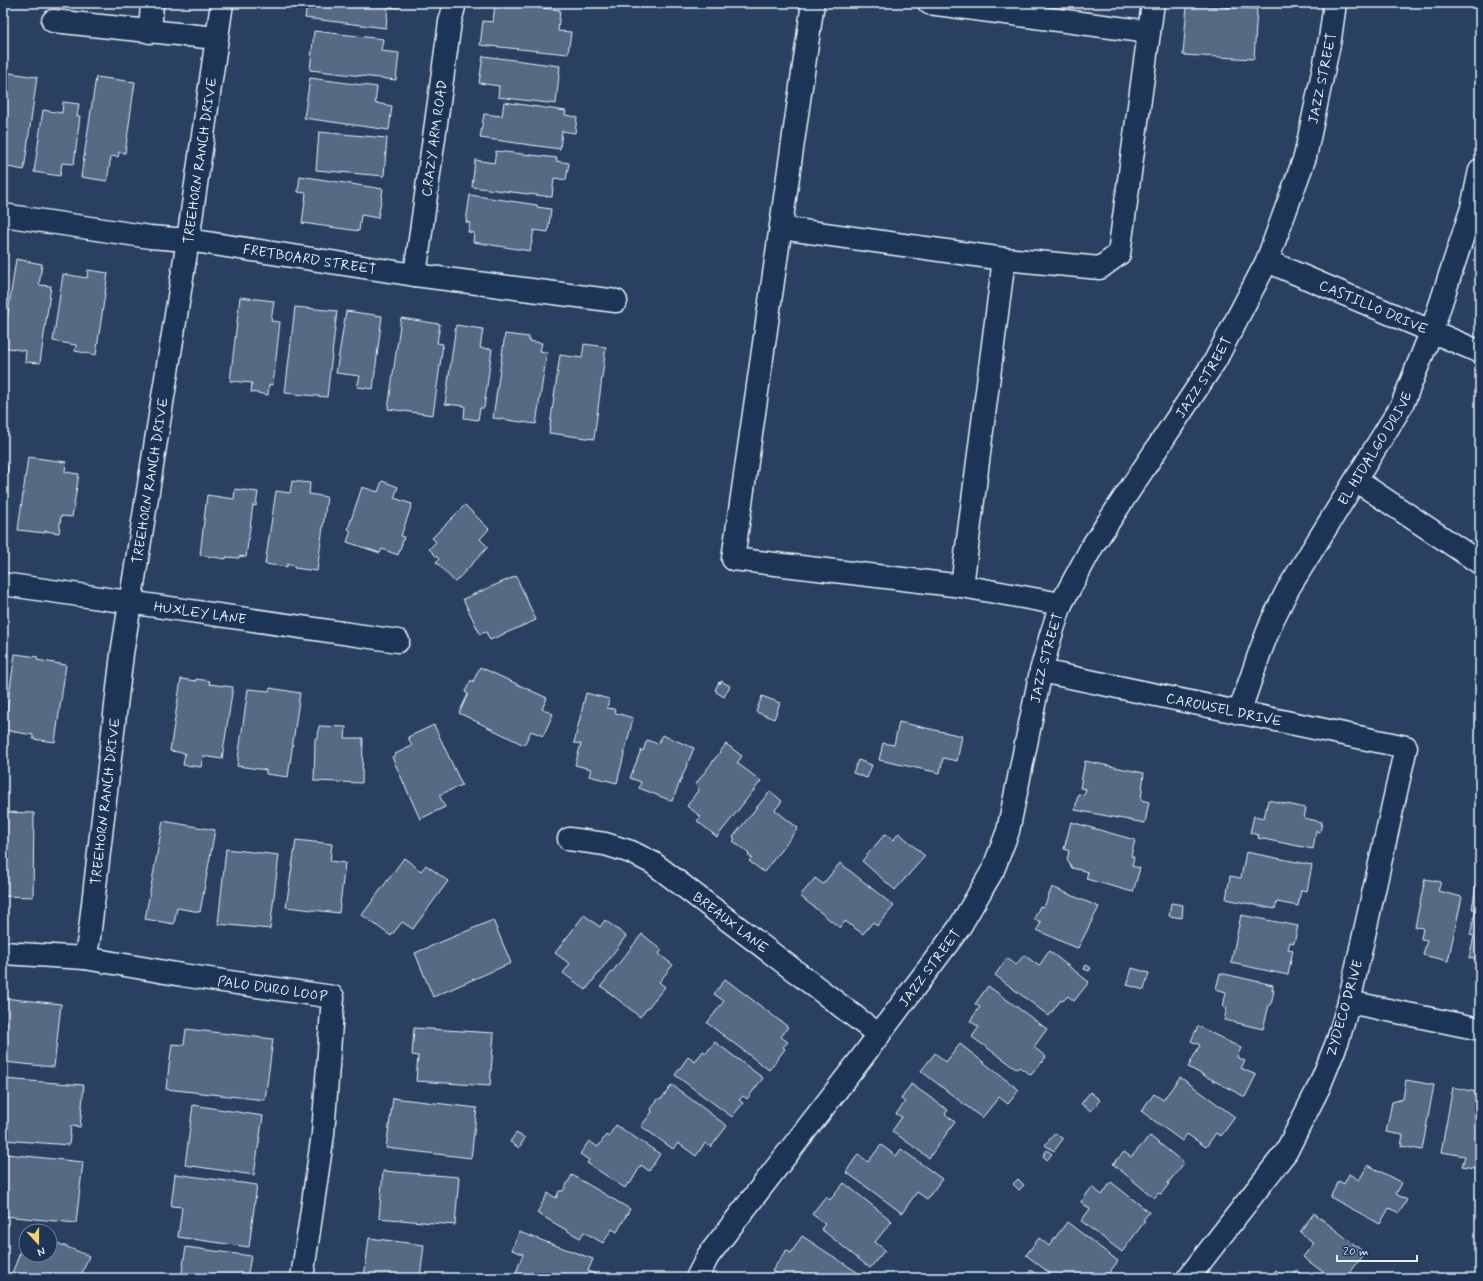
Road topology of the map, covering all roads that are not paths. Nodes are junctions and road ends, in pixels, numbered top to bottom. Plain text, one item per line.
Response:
1 (152, 3) edge
2 (222, 3) edge
3 (455, 3) edge
4 (813, 3) edge
5 (929, 3) edge
6 (1153, 3) edge
7 (1335, 3) edge
8 (52, 21) dead end
9 (150, 32) junction
10 (1149, 32) junction
11 (216, 38) junction
12 (1480, 170) edge
13 (3, 215) edge
14 (781, 228) junction
15 (188, 240) junction
16 (1004, 259) junction
17 (1267, 261) junction
18 (415, 274) junction
19 (616, 301) dead end
20 (1432, 330) junction
21 (1480, 352) edge
22 (1357, 481) junction
23 (1480, 563) edge
24 (3, 584) edge
25 (962, 586) junction
26 (130, 602) junction
27 (1061, 604) junction
28 (398, 641) dead end
29 (1041, 672) junction
30 (1240, 713) junction
31 (1406, 747) joint
32 (569, 838) dead end
33 (3, 953) edge
34 (85, 958) junction
35 (1349, 1002) junction
36 (1480, 1030) edge
37 (879, 1035) junction
38 (302, 1278) edge
39 (697, 1278) edge
40 (1188, 1278) edge

1 - 9 street
2 - 11 street, TREEHORN RANCH DRIVE
3 - 18 street, CRAZY ARM ROAD
4 - 14 street
5 - 10 street
6 - 10 street
7 - 17 street, JAZZ STREET
8 - 9 street
9 - 11 street
10 - 16 street
11 - 15 street, TREEHORN RANCH DRIVE
12 - 20 street, EL HIDALGO DRIVE
13 - 15 street, FRETBOARD STREET
14 - 16 street
14 - 25 street
15 - 18 street, FRETBOARD STREET
15 - 26 street, TREEHORN RANCH DRIVE
16 - 25 street
17 - 20 street, CASTILLO DRIVE
17 - 27 street, JAZZ STREET
18 - 19 street, FRETBOARD STREET
20 - 21 street, CASTILLO DRIVE
20 - 22 street, EL HIDALGO DRIVE
22 - 23 street
22 - 30 street, EL HIDALGO DRIVE
24 - 26 street, HUXLEY LANE
25 - 27 street
26 - 28 street, HUXLEY LANE
26 - 34 street, TREEHORN RANCH DRIVE
27 - 29 street, JAZZ STREET
29 - 30 street, CAROUSEL DRIVE
29 - 37 street, JAZZ STREET
30 - 31 street, CAROUSEL DRIVE
31 - 35 street, ZYDECO DRIVE
32 - 37 street, BREAUX LANE
33 - 34 street, PALO DURO LOOP
34 - 38 street, PALO DURO LOOP
35 - 36 street
35 - 40 street, ZYDECO DRIVE
37 - 39 street, JAZZ STREET

